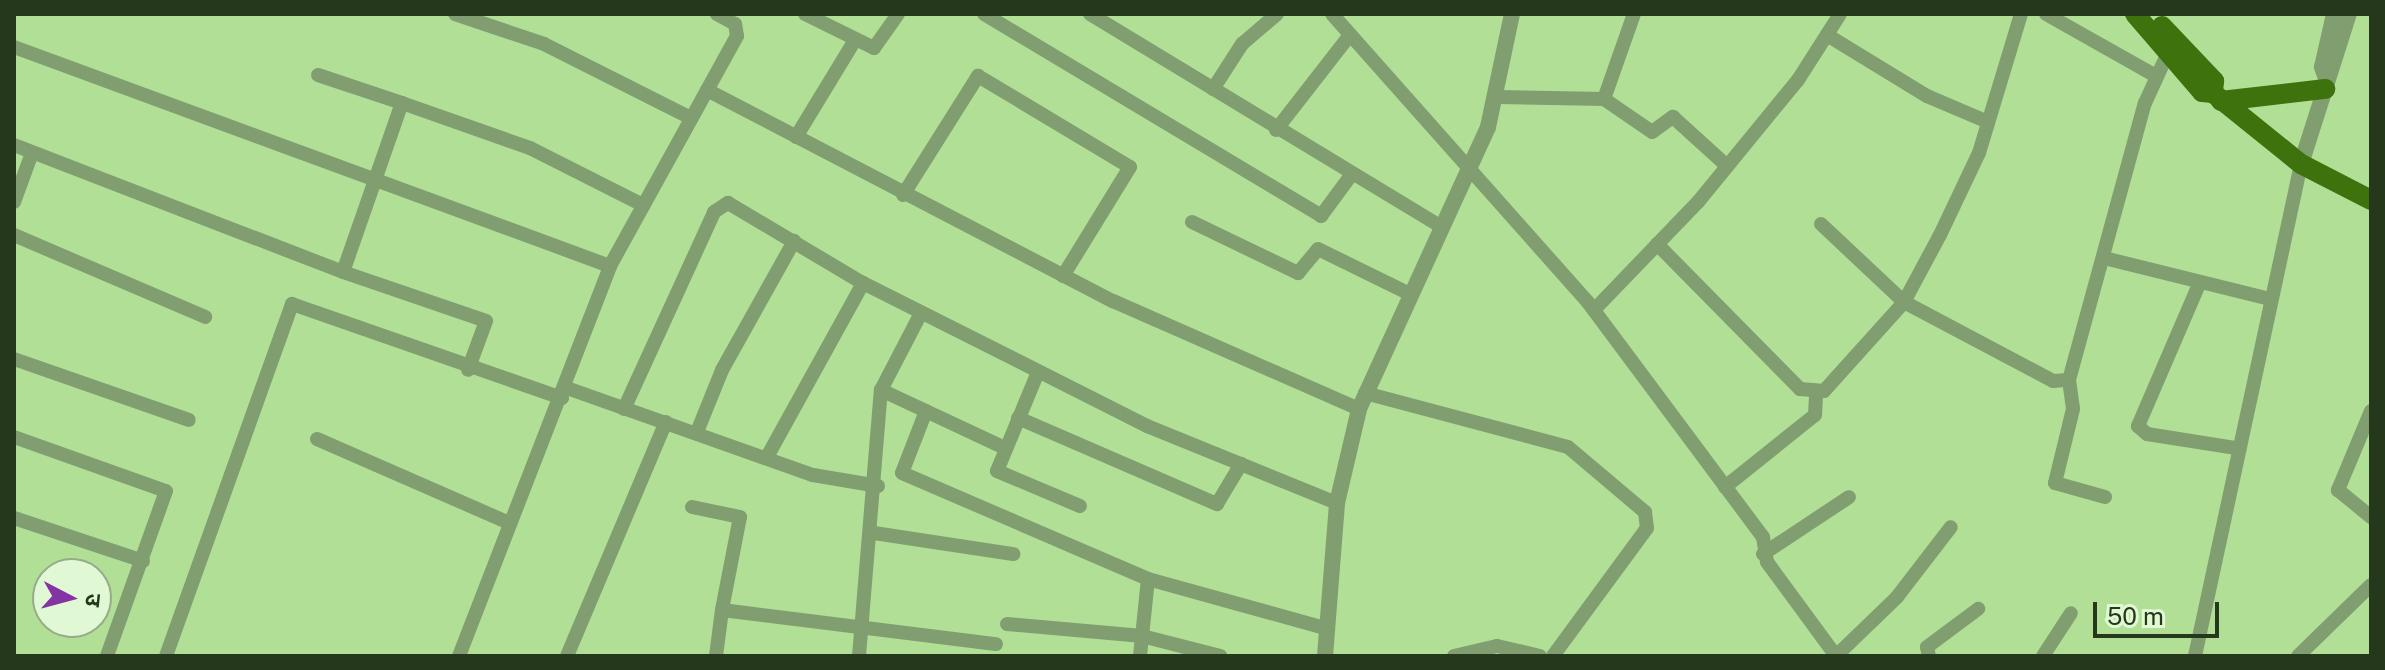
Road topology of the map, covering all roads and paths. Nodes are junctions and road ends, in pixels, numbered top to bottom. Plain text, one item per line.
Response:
1 (455, 14) edge
2 (717, 14) edge
3 (805, 14) edge
4 (898, 14) edge
5 (984, 14) edge
6 (1090, 14) edge
7 (1277, 14) edge
8 (1332, 14) edge
9 (1512, 14) edge
10 (1634, 14) edge
11 (1840, 14) edge
12 (2021, 14) edge
13 (2046, 14) edge
14 (2135, 14) edge
15 (2153, 14) edge
16 (2334, 14) edge
17 (2349, 14) edge
18 (1350, 35) junction
19 (1827, 35) junction
20 (855, 40) junction
21 (14, 47) edge
22 (2167, 55) junction
23 (318, 75) dead end
24 (2156, 76) junction
25 (2326, 85) junction
26 (1213, 89) junction
27 (707, 90) junction
28 (1497, 97) junction
29 (2217, 97) junction
30 (1604, 99) junction
31 (402, 103) junction
32 (691, 118) junction
33 (1988, 122) junction
34 (1276, 130) junction
35 (796, 137) junction
36 (14, 145) edge
37 (32, 153) junction
38 (2301, 164) junction
39 (1727, 166) junction
40 (1352, 174) junction
41 (1467, 174) junction
42 (375, 182) junction
43 (903, 195) junction
44 (2371, 200) edge
45 (14, 202) edge
46 (643, 205) junction
47 (1192, 222) dead end
48 (1821, 224) dead end
49 (1440, 226) junction
50 (14, 235) edge
51 (794, 241) junction
52 (1657, 244) junction
53 (2104, 258) junction
54 (610, 266) junction
55 (343, 272) junction
56 (1063, 276) junction
57 (2200, 282) junction
58 (863, 283) junction
59 (1408, 293) junction
60 (2270, 299) junction
61 (1904, 302) junction
62 (1594, 310) junction
63 (921, 313) junction
64 (205, 317) dead end
65 (14, 359) edge
66 (468, 370) junction
67 (1038, 372) junction
68 (2069, 380) junction
69 (881, 390) junction
70 (563, 392) junction
71 (1365, 393) junction
72 (1816, 395) junction
73 (624, 409) junction
74 (1359, 409) junction
75 (926, 411) junction
76 (2371, 411) edge
77 (1018, 418) junction
78 (189, 420) dead end
79 (666, 422) junction
80 (697, 432) junction
81 (14, 437) edge
82 (317, 439) dead end
83 (1005, 448) junction
84 (2235, 448) junction
85 (767, 457) junction
86 (1241, 464) junction
87 (878, 486) junction
88 (1725, 487) junction
89 (1849, 497) dead end
90 (2105, 497) dead end
91 (1337, 503) junction
92 (1080, 506) dead end
93 (692, 507) dead end
94 (2371, 517) edge
95 (14, 518) edge
96 (509, 523) junction
97 (1951, 527) dead end
98 (874, 533) junction
99 (1013, 554) dead end
100 (1763, 554) junction
101 (143, 561) junction
102 (1148, 579) junction
103 (2371, 585) edge
104 (1978, 609) dead end
105 (722, 610) junction
106 (2071, 613) dead end
107 (1007, 624) dead end
108 (862, 626) junction
109 (1328, 629) junction
110 (1142, 636) junction
111 (996, 644) dead end
112 (107, 656) edge
113 (166, 656) edge
114 (459, 656) edge
115 (567, 656) edge
116 (716, 656) edge
117 (859, 656) edge
118 (1140, 656) edge
119 (1220, 656) edge
120 (1325, 656) edge
121 (1454, 656) edge
122 (1540, 656) edge
123 (1553, 656) edge
124 (1836, 656) edge
125 (1929, 656) edge
126 (2043, 656) edge
127 (2195, 656) edge
128 (2298, 656) edge

1 - 32 street
2 - 27 street
3 - 20 street
4 - 20 street
5 - 40 street
6 - 26 street
7 - 26 street
8 - 18 street
9 - 28 street
10 - 30 street
11 - 19 street
12 - 33 street
13 - 24 street
14 - 22 main road
15 - 29 main road
16 - 25 street
17 - 25 street
18 - 34 street
18 - 41 street
19 - 33 street
19 - 39 street
20 - 35 street
21 - 42 street
22 - 24 street
22 - 29 main road
23 - 31 street
24 - 53 street
25 - 29 main road
25 - 38 street
26 - 34 street
27 - 32 street
27 - 35 street
28 - 30 street
28 - 41 street
29 - 38 main road
30 - 39 street
31 - 42 street
31 - 46 street
32 - 46 street
33 - 61 street
34 - 40 street
35 - 43 street
36 - 37 street
37 - 45 street
37 - 55 street
38 - 44 main road
38 - 60 street
39 - 52 street
40 - 49 street
41 - 49 street
41 - 62 street
42 - 54 street
42 - 55 street
43 - 56 street
43 - 56 street
46 - 54 street
47 - 59 street
48 - 61 street
49 - 59 street
50 - 64 street
51 - 58 street
51 - 73 street
51 - 80 street
52 - 62 street
52 - 72 street
53 - 57 street
53 - 68 street
54 - 70 street
55 - 66 street
56 - 74 street
57 - 60 street
57 - 84 street
58 - 63 street
58 - 85 street
59 - 71 street
60 - 84 street
61 - 68 street
61 - 72 street
62 - 88 street
63 - 67 street
63 - 69 street
65 - 78 street
66 - 70 street
66 - 113 street
67 - 77 street
67 - 86 street
68 - 90 street
69 - 75 street
69 - 87 street
70 - 73 street
70 - 96 street
71 - 74 street
71 - 123 street
72 - 88 street
73 - 79 street
74 - 91 street
75 - 83 street
75 - 102 street
76 - 94 street
77 - 83 street
77 - 86 street
79 - 80 street
79 - 115 street
80 - 85 street
81 - 101 street
82 - 96 street
83 - 92 street
84 - 127 street
85 - 87 street
86 - 91 street
87 - 98 street
88 - 100 street
89 - 100 street
91 - 109 street
93 - 105 street
95 - 101 street
96 - 114 street
97 - 124 street
98 - 99 street
98 - 108 street
100 - 124 street
101 - 112 street
102 - 109 street
102 - 110 street
103 - 128 street
104 - 125 street
105 - 108 street
105 - 116 street
106 - 126 street
107 - 110 street
108 - 111 street
108 - 117 street
109 - 120 street
110 - 118 street
110 - 119 street
121 - 122 street

